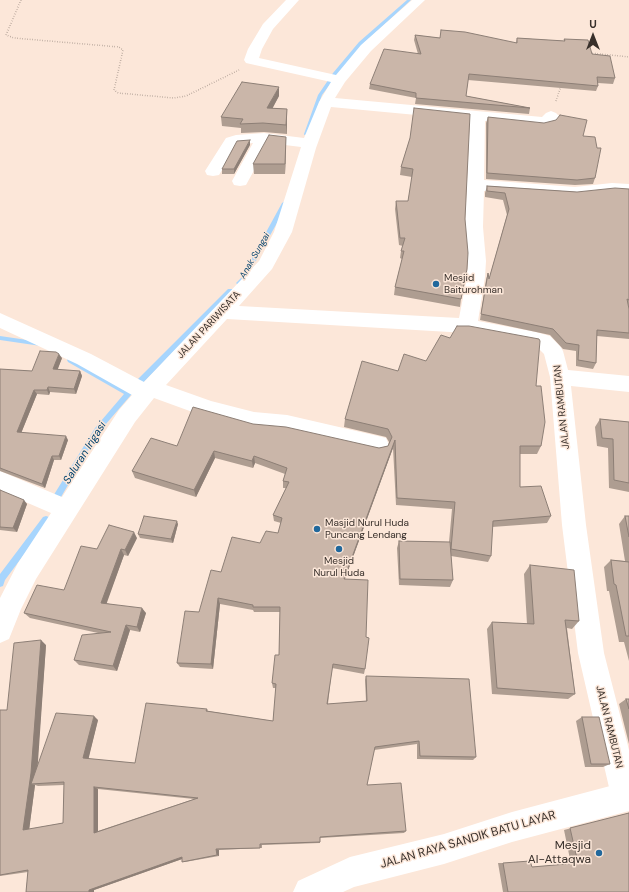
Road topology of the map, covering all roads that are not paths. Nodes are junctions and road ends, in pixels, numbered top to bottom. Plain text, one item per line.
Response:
1 (293, 0) edge
2 (419, 0) edge
3 (336, 80) junction
4 (326, 102) junction
5 (478, 115) junction
6 (551, 116) road end
7 (264, 138) junction
8 (310, 143) junction
9 (212, 172) dead end
10 (240, 181) dead end
11 (475, 185) junction
12 (629, 189) edge
13 (222, 312) junction
14 (0, 320) edge
15 (467, 326) junction
16 (560, 378) junction
17 (629, 384) edge
18 (140, 388) junction
19 (378, 445) dead end
20 (0, 480) edge
21 (57, 504) junction
22 (0, 630) edge
23 (627, 796) edge
24 (309, 892) edge

1 - 3 street
2 - 3 street, JALAN PARIWISATA
3 - 4 street, JALAN PARIWISATA
4 - 5 street
4 - 8 street, JALAN PARIWISATA
5 - 6 street
5 - 11 street
7 - 8 street
7 - 9 street
7 - 10 street
8 - 13 street, JALAN PARIWISATA
11 - 12 street
11 - 15 street
13 - 15 street, JALAN RAMBUTAN
13 - 18 street, JALAN PARIWISATA
14 - 18 street
15 - 16 street, JALAN RAMBUTAN
16 - 17 street
16 - 23 street, JALAN RAMBUTAN
18 - 19 street
18 - 21 street, JALAN PARIWISATA
20 - 21 street
21 - 22 street, JALAN PARIWISATA
23 - 24 street, JALAN RAYA SANDIK BATU LAYAR

